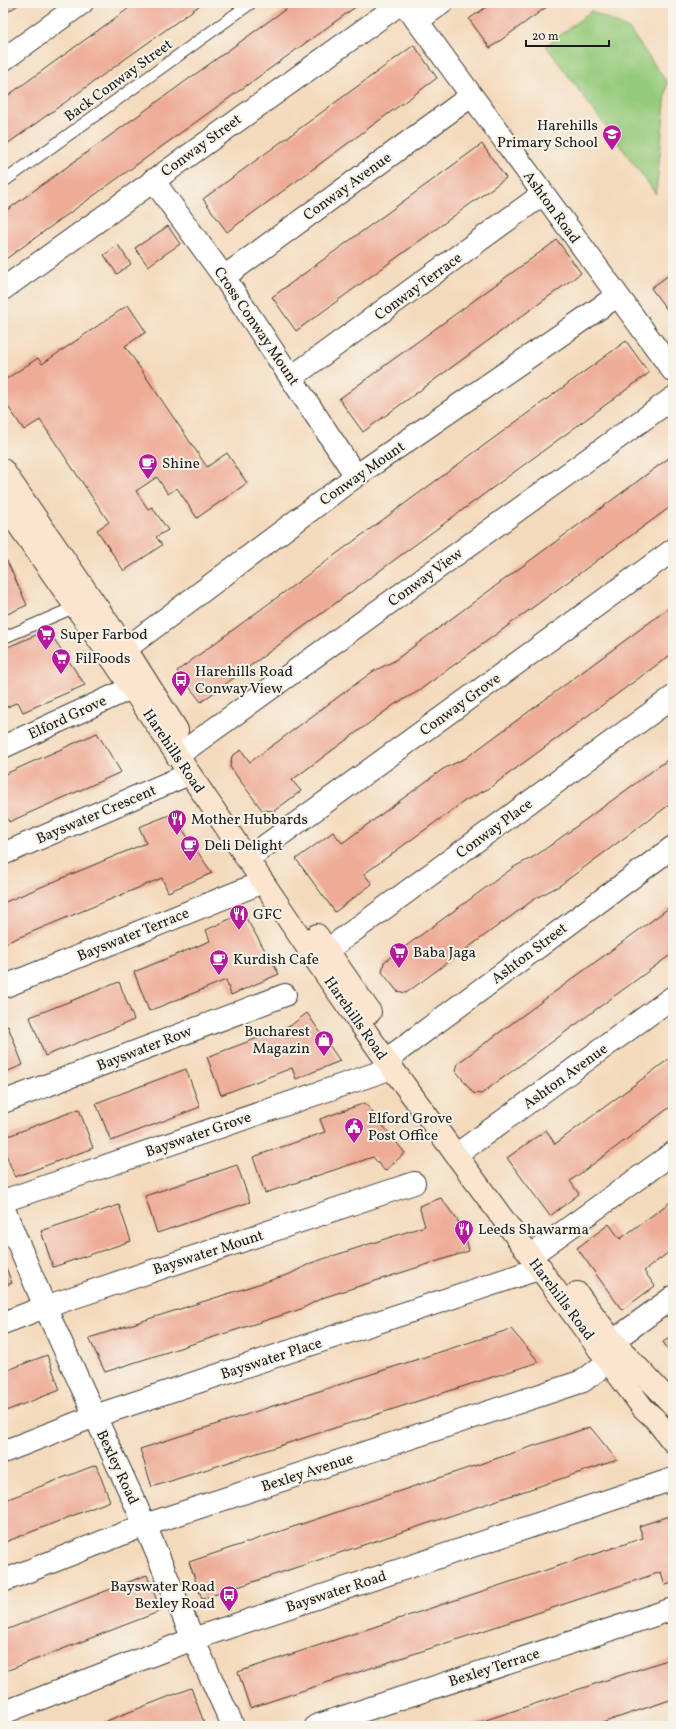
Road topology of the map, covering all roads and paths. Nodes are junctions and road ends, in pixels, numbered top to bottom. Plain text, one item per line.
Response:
1 (82, 3) edge
2 (251, 3) edge
3 (401, 3) edge
4 (404, 3) edge
5 (442, 3) edge
6 (417, 21) junction
7 (3, 60) edge
8 (471, 96) junction
9 (153, 180) junction
10 (3, 182) edge
11 (543, 194) junction
12 (224, 276) junction
13 (3, 289) edge
14 (617, 296) junction
15 (673, 371) edge
16 (292, 378) junction
17 (673, 398) edge
18 (3, 470) edge
19 (356, 476) junction
20 (6, 513) edge
21 (673, 550) edge
22 (75, 607) junction
23 (3, 638) edge
24 (119, 654) junction
25 (131, 688) junction
26 (673, 697) edge
27 (3, 747) edge
28 (183, 752) junction
29 (189, 774) junction
30 (673, 847) edge
31 (3, 854) edge
32 (252, 855) junction
33 (263, 882) junction
34 (321, 954) junction
35 (3, 987) edge
36 (285, 994) dead end
37 (673, 997) edge
38 (392, 1060) junction
39 (3, 1102) edge
40 (462, 1151) junction
41 (673, 1153) edge
42 (414, 1183) dead end
43 (3, 1201) edge
44 (3, 1207) edge
45 (538, 1258) junction
46 (673, 1297) edge
47 (45, 1307) junction
48 (3, 1323) edge
49 (607, 1350) junction
50 (673, 1405) edge
51 (95, 1416) junction
52 (673, 1442) edge
53 (3, 1452) edge
54 (673, 1479) edge
55 (145, 1525) junction
56 (3, 1581) edge
57 (673, 1609) edge
58 (193, 1639) junction
59 (3, 1713) edge
60 (233, 1726) edge
61 (316, 1726) edge

1 - 7 street
2 - 10 lane, Back Conway Street
3 - 9 street, Conway Street
4 - 6 street, Ashton Road
5 - 6 street
6 - 8 street, Ashton Road
8 - 11 street, Ashton Road
8 - 12 street, Conway Avenue
9 - 12 street, Cross Conway Mount
9 - 13 street, Conway Street
11 - 14 street, Ashton Road
11 - 16 street, Conway Terrace
12 - 16 street, Cross Conway Mount
14 - 15 street, Ashton Road
14 - 19 street, Conway Mount
16 - 19 street, Cross Conway Mount
17 - 28 street, Conway View
18 - 24 street, Harehills Road
19 - 24 street, Conway Mount
20 - 22 street, Harehills Road
21 - 32 street, Conway Grove
22 - 23 lane
22 - 24 street, Harehills Road
24 - 25 street, Harehills Road
24 - 28 street, Harehills Road
25 - 27 street, Elford Grove
25 - 28 street, Harehills Road
26 - 34 street, Conway Place
28 - 29 street, Harehills Road
28 - 32 street, Harehills Road
29 - 31 street, Bayswater Crescent
29 - 32 street, Harehills Road
30 - 38 street, Ashton Street
32 - 33 street, Harehills Road
32 - 34 street, Harehills Road
33 - 34 street, Harehills Road
33 - 35 street, Bayswater Terrace
34 - 38 street, Harehills Road
36 - 39 street, Bayswater Row
37 - 40 street, Ashton Avenue
38 - 40 street, Harehills Road
38 - 43 street, Bayswater Grove
40 - 45 street, Harehills Road
41 - 45 street, Bayswater Place
42 - 47 street, Bayswater Mount
44 - 47 street, Bexley Road
45 - 49 street, Harehills Road
45 - 51 street, Bayswater Place
46 - 49 street, Bexley Avenue
47 - 48 street, Bayswater Mount
47 - 51 street, Bexley Road
49 - 50 street, Harehills Road
49 - 52 street, Harehills Road
49 - 55 street, Bexley Avenue
51 - 53 street, Bayswater Place
51 - 55 street, Bexley Road
54 - 58 street, Bayswater Road
55 - 56 street, Bexley Avenue
55 - 58 street, Bexley Road
57 - 61 street, Bexley Terrace
58 - 59 street, Bayswater Road
58 - 60 street, Bexley Road

